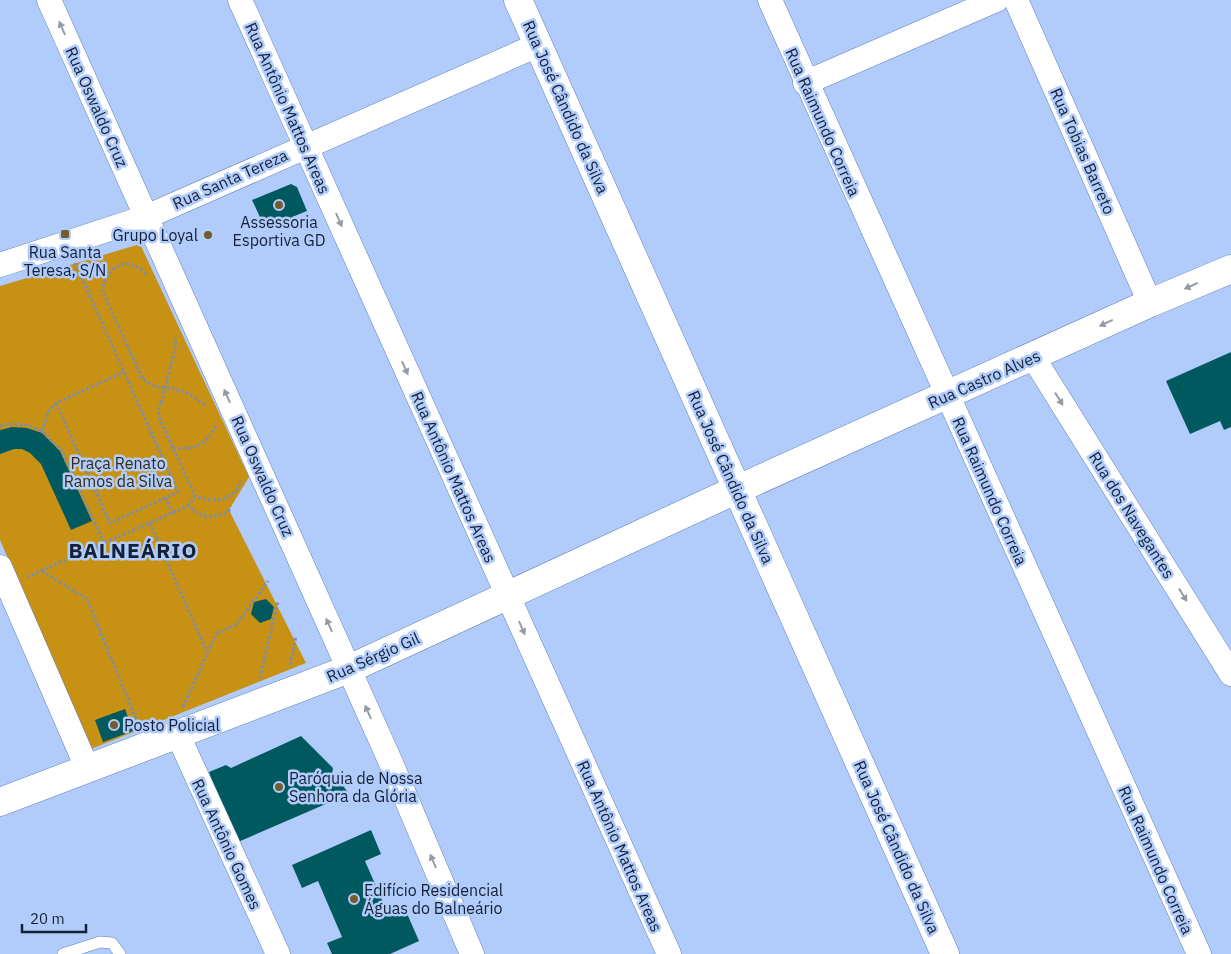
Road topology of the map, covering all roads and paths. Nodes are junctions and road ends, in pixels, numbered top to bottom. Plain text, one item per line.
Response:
1 (50, 0) edge
2 (240, 0) edge
3 (518, 0) edge
4 (770, 0) edge
5 (996, 0) edge
6 (1016, 0) edge
7 (538, 44) junction
8 (805, 83) junction
9 (306, 146) junction
10 (146, 217) junction
11 (72, 255) dead end
12 (0, 265) edge
13 (1231, 269) edge
14 (148, 275) dead end
15 (1150, 303) junction
16 (174, 334) dead end
17 (1032, 357) junction
18 (124, 372) junction
19 (947, 396) junction
20 (56, 403) junction
21 (208, 406) dead end
22 (214, 418) dead end
23 (217, 425) junction
24 (0, 426) edge
25 (42, 431) junction
26 (221, 433) dead end
27 (173, 448) junction
28 (243, 476) dead end
29 (737, 489) junction
30 (195, 496) junction
31 (165, 498) junction
32 (188, 506) junction
33 (231, 509) dead end
34 (173, 513) junction
35 (150, 523) junction
36 (104, 543) junction
37 (42, 571) junction
38 (4, 576) edge
39 (268, 581) dead end
40 (507, 594) junction
41 (278, 601) dead end
42 (296, 636) dead end
43 (207, 652) junction
44 (349, 669) junction
45 (288, 673) dead end
46 (1231, 674) edge
47 (259, 685) dead end
48 (180, 721) junction
49 (141, 732) dead end
50 (82, 756) dead end
51 (0, 802) edge
52 (63, 954) edge
53 (120, 954) edge
54 (278, 954) edge
55 (472, 954) edge
56 (669, 954) edge
57 (945, 954) edge
58 (1199, 954) edge

10 -> 1 street, Rua Oswaldo Cruz
2 - 9 street, Rua Antônio Mattos Areas
3 - 7 main road, Rua José Cândido da Silva
4 - 8 street, Rua Raimundo Correia
5 - 8 street
6 - 15 street, Rua Tobias Barreto
7 - 9 street, Rua Santa Tereza
7 - 29 main road, Rua José Cândido da Silva
8 - 19 street, Rua Raimundo Correia
9 - 10 street, Rua Santa Tereza
9 -> 40 street, Rua Antônio Mattos Areas
10 - 12 street, Rua Santa Tereza
44 -> 10 street, Rua Oswaldo Cruz
11 - 18 path
13 -> 15 main road, Rua Castro Alves
14 - 21 path
15 -> 17 main road, Rua Castro Alves
16 - 27 path, bridge
17 - 19 main road, Rua Castro Alves
17 -> 46 street, Rua dos Navegantes
18 - 20 path
18 - 31 path
19 - 29 main road, Rua Castro Alves
19 - 58 street, Rua Raimundo Correia
20 - 25 path
20 - 31 path
22 - 23 path
23 - 26 path
23 - 27 path
24 - 25 path
25 - 36 path
27 - 30 path
28 - 30 path
29 - 40 main road, Rua Sérgio Gil
29 - 57 main road, Rua José Cândido da Silva
30 - 32 path
31 - 34 path
32 - 33 path
32 - 34 path
34 - 35 path
35 - 36 path
35 - 43 path
36 - 37 path
37 - 38 path
37 - 49 path
38 - 50 street
39 - 43 path
40 - 44 main road, Rua Sérgio Gil
40 -> 56 street, Rua Antônio Mattos Areas
41 - 47 path
42 - 45 path
43 - 48 path
44 - 48 main road, Rua Sérgio Gil
55 -> 44 street, Rua Oswaldo Cruz
48 - 51 main road, Rua Sérgio Gil
48 - 54 street, Rua Antônio Gomes
52 - 53 lane

